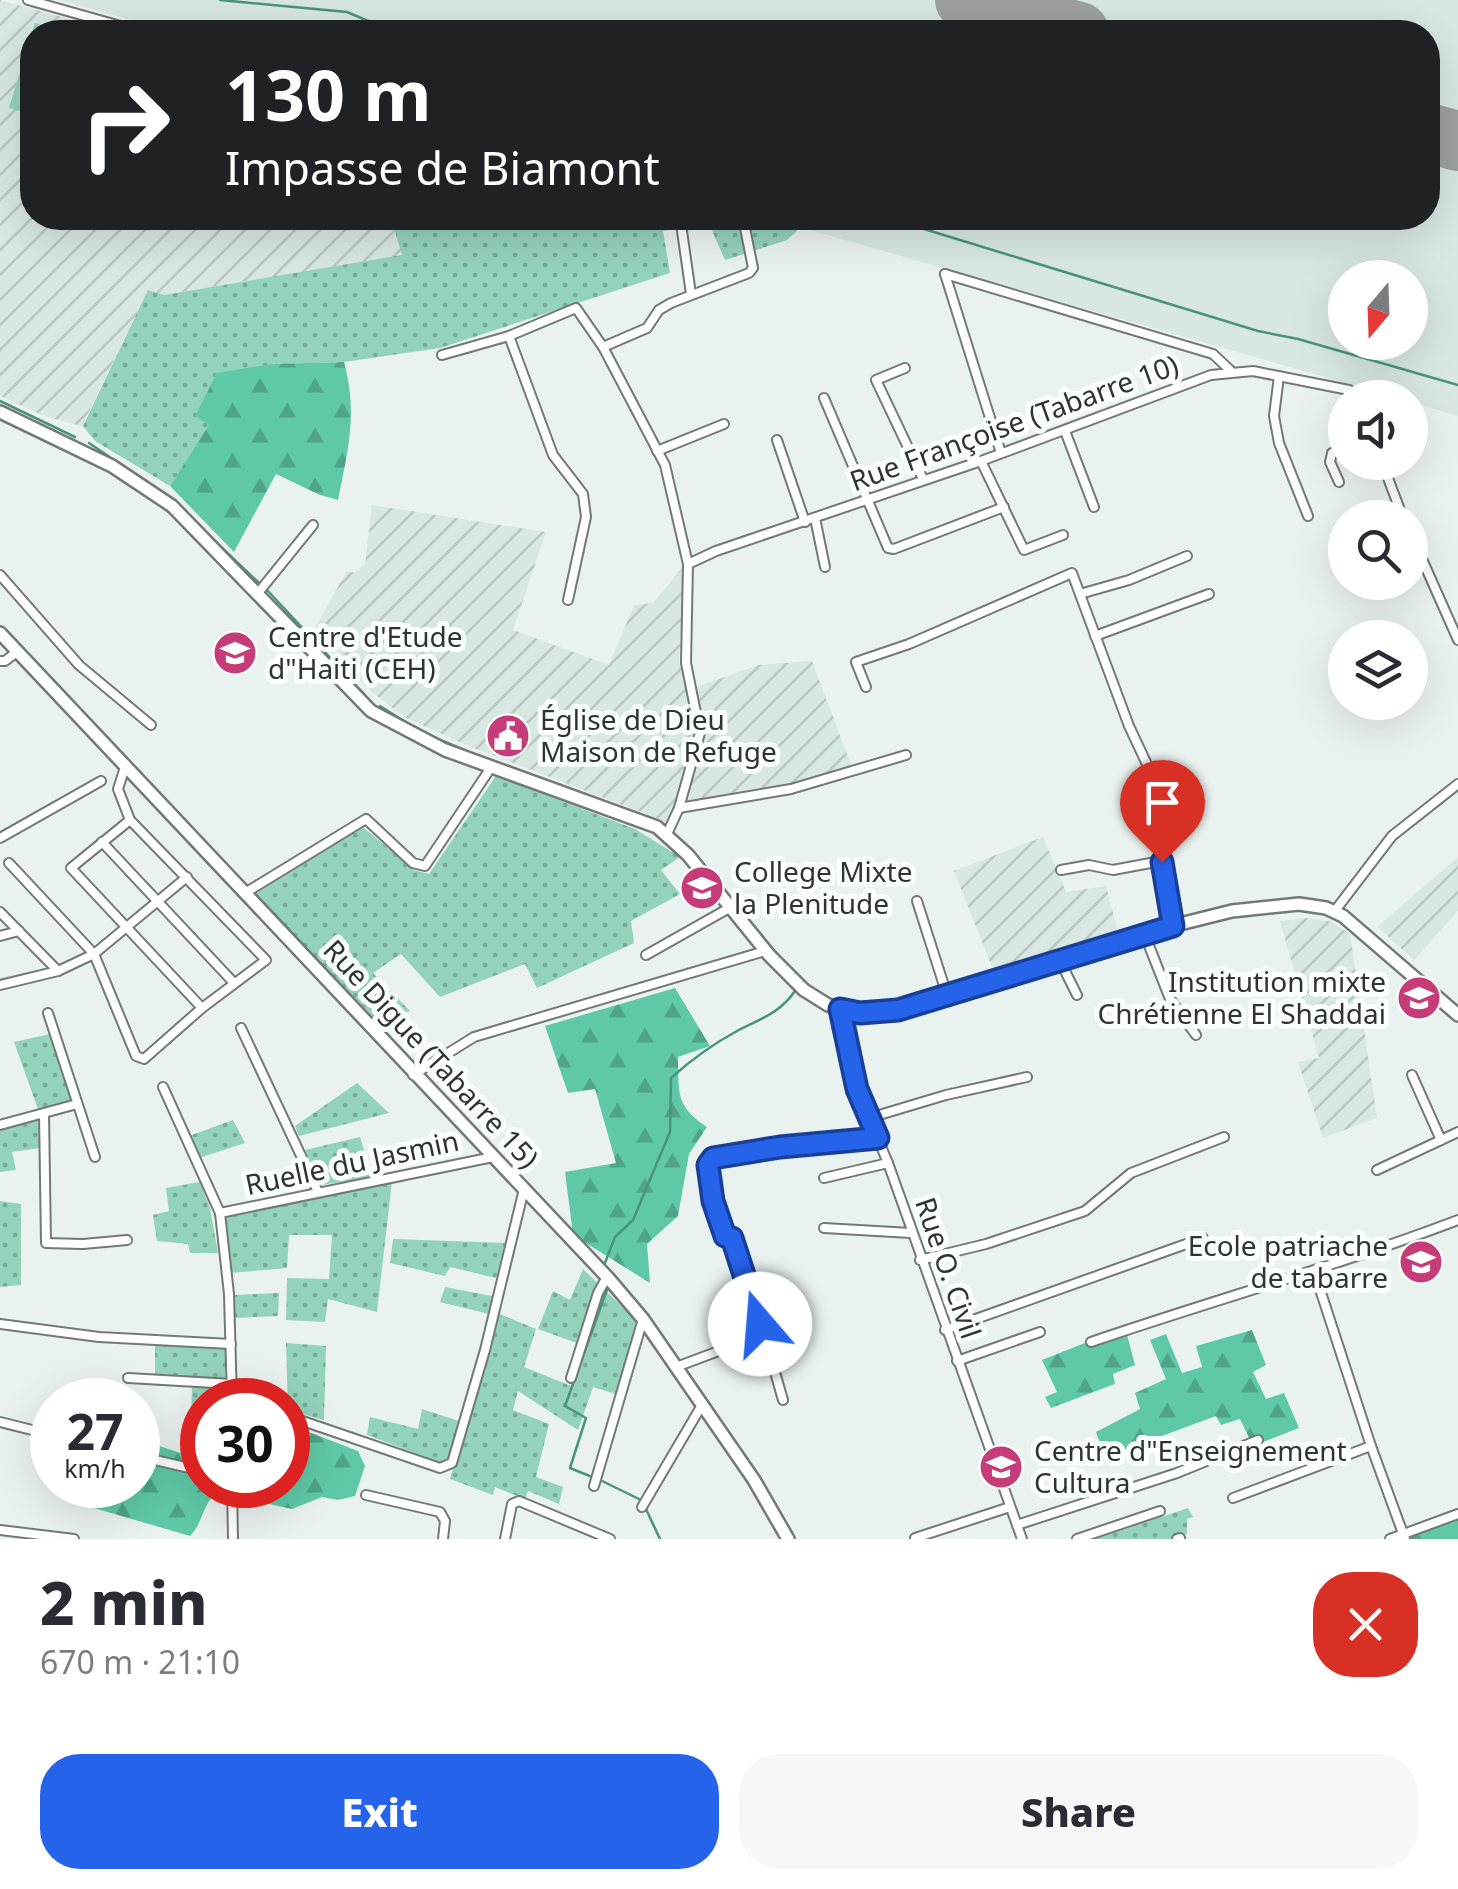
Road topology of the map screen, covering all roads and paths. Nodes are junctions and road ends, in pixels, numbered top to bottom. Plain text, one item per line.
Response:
1 (28, 0) edge
2 (99, 20) edge
3 (745, 230) edge
4 (682, 231) dead end
5 (690, 294) junction
6 (509, 336) junction
7 (604, 347) junction
8 (442, 354) dead end
9 (905, 368) dead end
10 (1231, 371) junction
11 (1279, 376) junction
12 (1328, 386) edge
13 (824, 398) dead end
14 (0, 412) edge
15 (724, 424) dead end
16 (1065, 431) junction
17 (777, 440) dead end
18 (657, 451) junction
19 (1001, 453) junction
20 (982, 461) junction
21 (923, 479) junction
22 (865, 501) junction
23 (1004, 507) junction
24 (1094, 507) dead end
25 (1308, 516) dead end
26 (815, 518) junction
27 (805, 522) junction
28 (313, 525) dead end
29 (1063, 534) dead end
30 (1187, 556) dead end
31 (688, 564) junction
32 (825, 568) dead end
33 (1428, 569) edge
34 (0, 575) edge
35 (258, 593) junction
36 (1080, 594) junction
37 (1209, 594) dead end
38 (568, 600) dead end
39 (1456, 626) edge
40 (0, 633) edge
41 (1096, 636) junction
42 (1458, 640) edge
43 (18, 651) junction
44 (0, 661) edge
45 (866, 687) dead end
46 (150, 725) dead end
47 (906, 755) dead end
48 (492, 766) junction
49 (126, 768) junction
50 (101, 781) dead end
51 (1458, 784) edge
52 (679, 808) junction
53 (130, 820) junction
54 (667, 834) junction
55 (0, 838) edge
56 (102, 842) junction
57 (9, 862) dead end
58 (1162, 862) junction
59 (1061, 870) dead end
60 (188, 877) junction
61 (245, 893) junction
62 (917, 901) dead end
63 (157, 902) junction
64 (731, 908) junction
65 (0, 912) edge
66 (1334, 912) junction
67 (127, 926) junction
68 (1173, 926) junction
69 (19, 931) junction
70 (1144, 934) junction
71 (0, 936) edge
72 (766, 951) junction
73 (94, 954) junction
74 (646, 955) dead end
75 (1059, 959) junction
76 (58, 971) junction
77 (234, 983) junction
78 (0, 985) edge
79 (948, 995) junction
80 (1077, 995) dead end
81 (202, 1008) junction
82 (840, 1009) junction
83 (48, 1012) dead end
84 (1458, 1014) edge
85 (241, 1028) dead end
86 (1196, 1036) dead end
87 (413, 1074) junction
88 (1412, 1075) dead end
89 (1028, 1077) dead end
90 (163, 1087) dead end
91 (77, 1104) junction
92 (44, 1114) junction
93 (869, 1118) junction
94 (0, 1125) edge
95 (1458, 1132) edge
96 (1224, 1137) dead end
97 (878, 1138) junction
98 (1441, 1140) junction
99 (95, 1156) dead end
100 (493, 1157) junction
101 (888, 1163) junction
102 (1378, 1170) dead end
103 (824, 1178) dead end
104 (524, 1189) junction
105 (318, 1192) junction
106 (220, 1213) junction
107 (1458, 1220) edge
108 (824, 1228) dead end
109 (911, 1233) junction
110 (1203, 1238) dead end
111 (126, 1240) dead end
112 (920, 1260) junction
113 (1314, 1271) junction
114 (610, 1280) junction
115 (642, 1320) junction
116 (0, 1324) edge
117 (945, 1330) junction
118 (1040, 1332) dead end
119 (764, 1334) junction
120 (1092, 1342) dead end
121 (231, 1344) junction
122 (957, 1361) junction
123 (676, 1367) junction
124 (232, 1378) edge
125 (571, 1378) dead end
126 (783, 1400) dead end
127 (702, 1405) junction
128 (0, 1422) edge
129 (310, 1424) edge
130 (30, 1430) edge
131 (1258, 1440) dead end
132 (1371, 1446) junction
133 (594, 1486) dead end
134 (366, 1496) dead end
135 (1232, 1498) dead end
136 (1010, 1507) junction
137 (232, 1508) edge
138 (642, 1508) dead end
139 (1160, 1511) dead end
140 (1458, 1514) edge
141 (1017, 1526) junction
142 (0, 1530) edge
143 (1404, 1537) edge
144 (915, 1538) edge
145 (74, 1539) edge
146 (233, 1539) edge
147 (443, 1539) edge
148 (506, 1539) edge
149 (610, 1539) edge
150 (788, 1539) edge
151 (1022, 1539) edge
152 (1077, 1539) edge
153 (1390, 1539) edge

1 - 2 street
3 - 5 street
4 - 5 street
5 - 7 street
6 - 7 street
6 - 8 street
6 - 38 street
7 - 18 street
9 - 21 street
10 - 11 street, Rue Françoise (Tabarre 10)
10 - 16 street, Rue Françoise (Tabarre 10)
10 - 19 street
11 - 12 street, Rue Françoise (Tabarre 10)
11 - 25 street
13 - 22 street
14 - 35 main road
15 - 18 street
16 - 19 street, Rue Françoise (Tabarre 10)
16 - 24 street
17 - 27 street
18 - 31 street
19 - 20 street, Rue Françoise (Tabarre 10)
20 - 21 street, Rue Françoise (Tabarre 10)
20 - 23 street
21 - 22 street, Rue Françoise (Tabarre 10)
22 - 23 street
22 - 26 street, Rue Françoise (Tabarre 10)
23 - 29 street
26 - 27 street, Rue Françoise (Tabarre 10)
26 - 32 street
27 - 31 street, Rue Françoise (Tabarre 10)
28 - 35 street
30 - 36 street
31 - 52 street
33 - 39 street
34 - 46 street
35 - 48 main road
36 - 41 street
36 - 45 street
37 - 41 street
39 - 42 street
40 - 43 main road, Rue Digue (Tabarre 15)
41 - 58 street
43 - 44 street
43 - 49 main road, Rue Digue (Tabarre 15)
47 - 52 street
48 - 54 main road
48 - 61 street
49 - 53 street
49 - 61 main road, Rue Digue (Tabarre 15)
50 - 55 street
51 - 66 street
52 - 54 street
53 - 56 street
53 - 60 street
54 - 64 main road
56 - 63 street
56 - 67 street
57 - 73 street
58 - 59 street
58 - 68 street
60 - 63 street
60 - 77 street
61 - 87 main road, Rue Digue (Tabarre 15)
62 - 79 street
63 - 67 street
63 - 77 street
64 - 72 main road
64 - 74 street
65 - 69 street
66 - 68 main road
66 - 84 main road
67 - 73 street
67 - 81 street
68 - 70 main road
69 - 71 street
69 - 76 street
70 - 75 main road
70 - 86 street
72 - 82 main road
72 - 87 street
73 - 76 street
73 - 81 street
75 - 79 main road
75 - 80 street
76 - 78 street
77 - 81 street
79 - 82 main road
82 - 93 street, Rue O. Civil
83 - 91 street
85 - 105 street
87 - 100 main road, Rue Digue (Tabarre 15)
88 - 98 street
89 - 93 street
90 - 106 street
91 - 92 street
91 - 99 street
92 - 94 street
92 - 111 street
93 - 97 street, Rue O. Civil
95 - 98 street
96 - 112 street
97 - 101 street, Rue O. Civil
97 - 119 street
98 - 102 street
100 - 104 main road, Rue Digue (Tabarre 15)
100 - 105 street, Ruelle du Jasmin
101 - 103 street
101 - 109 street, Rue O. Civil
104 - 114 main road, Rue Digue (Tabarre 15)
104 - 129 street
105 - 106 street, Ruelle du Jasmin
106 - 121 street
107 - 113 street
108 - 109 street
109 - 112 street, Rue O. Civil
110 - 117 street
112 - 117 street, Rue O. Civil
113 - 120 street
113 - 132 street
114 - 115 main road, Rue Digue (Tabarre 15)
114 - 125 street
115 - 123 main road, Rue Digue (Tabarre 15)
115 - 133 street
116 - 121 street
117 - 122 street, Rue O. Civil
118 - 122 street
119 - 123 street
119 - 126 street
121 - 124 street
122 - 136 street, Rue O. Civil
123 - 127 main road, Rue Digue (Tabarre 15)
127 - 138 street
127 - 150 main road, Rue Digue (Tabarre 15)
128 - 130 street
131 - 141 street
132 - 135 street
132 - 143 street
134 - 147 street
136 - 141 street, Rue O. Civil
136 - 144 street
137 - 146 street
139 - 152 street
140 - 143 street
141 - 151 street, Rue O. Civil
142 - 145 street
143 - 153 street
148 - 149 street

